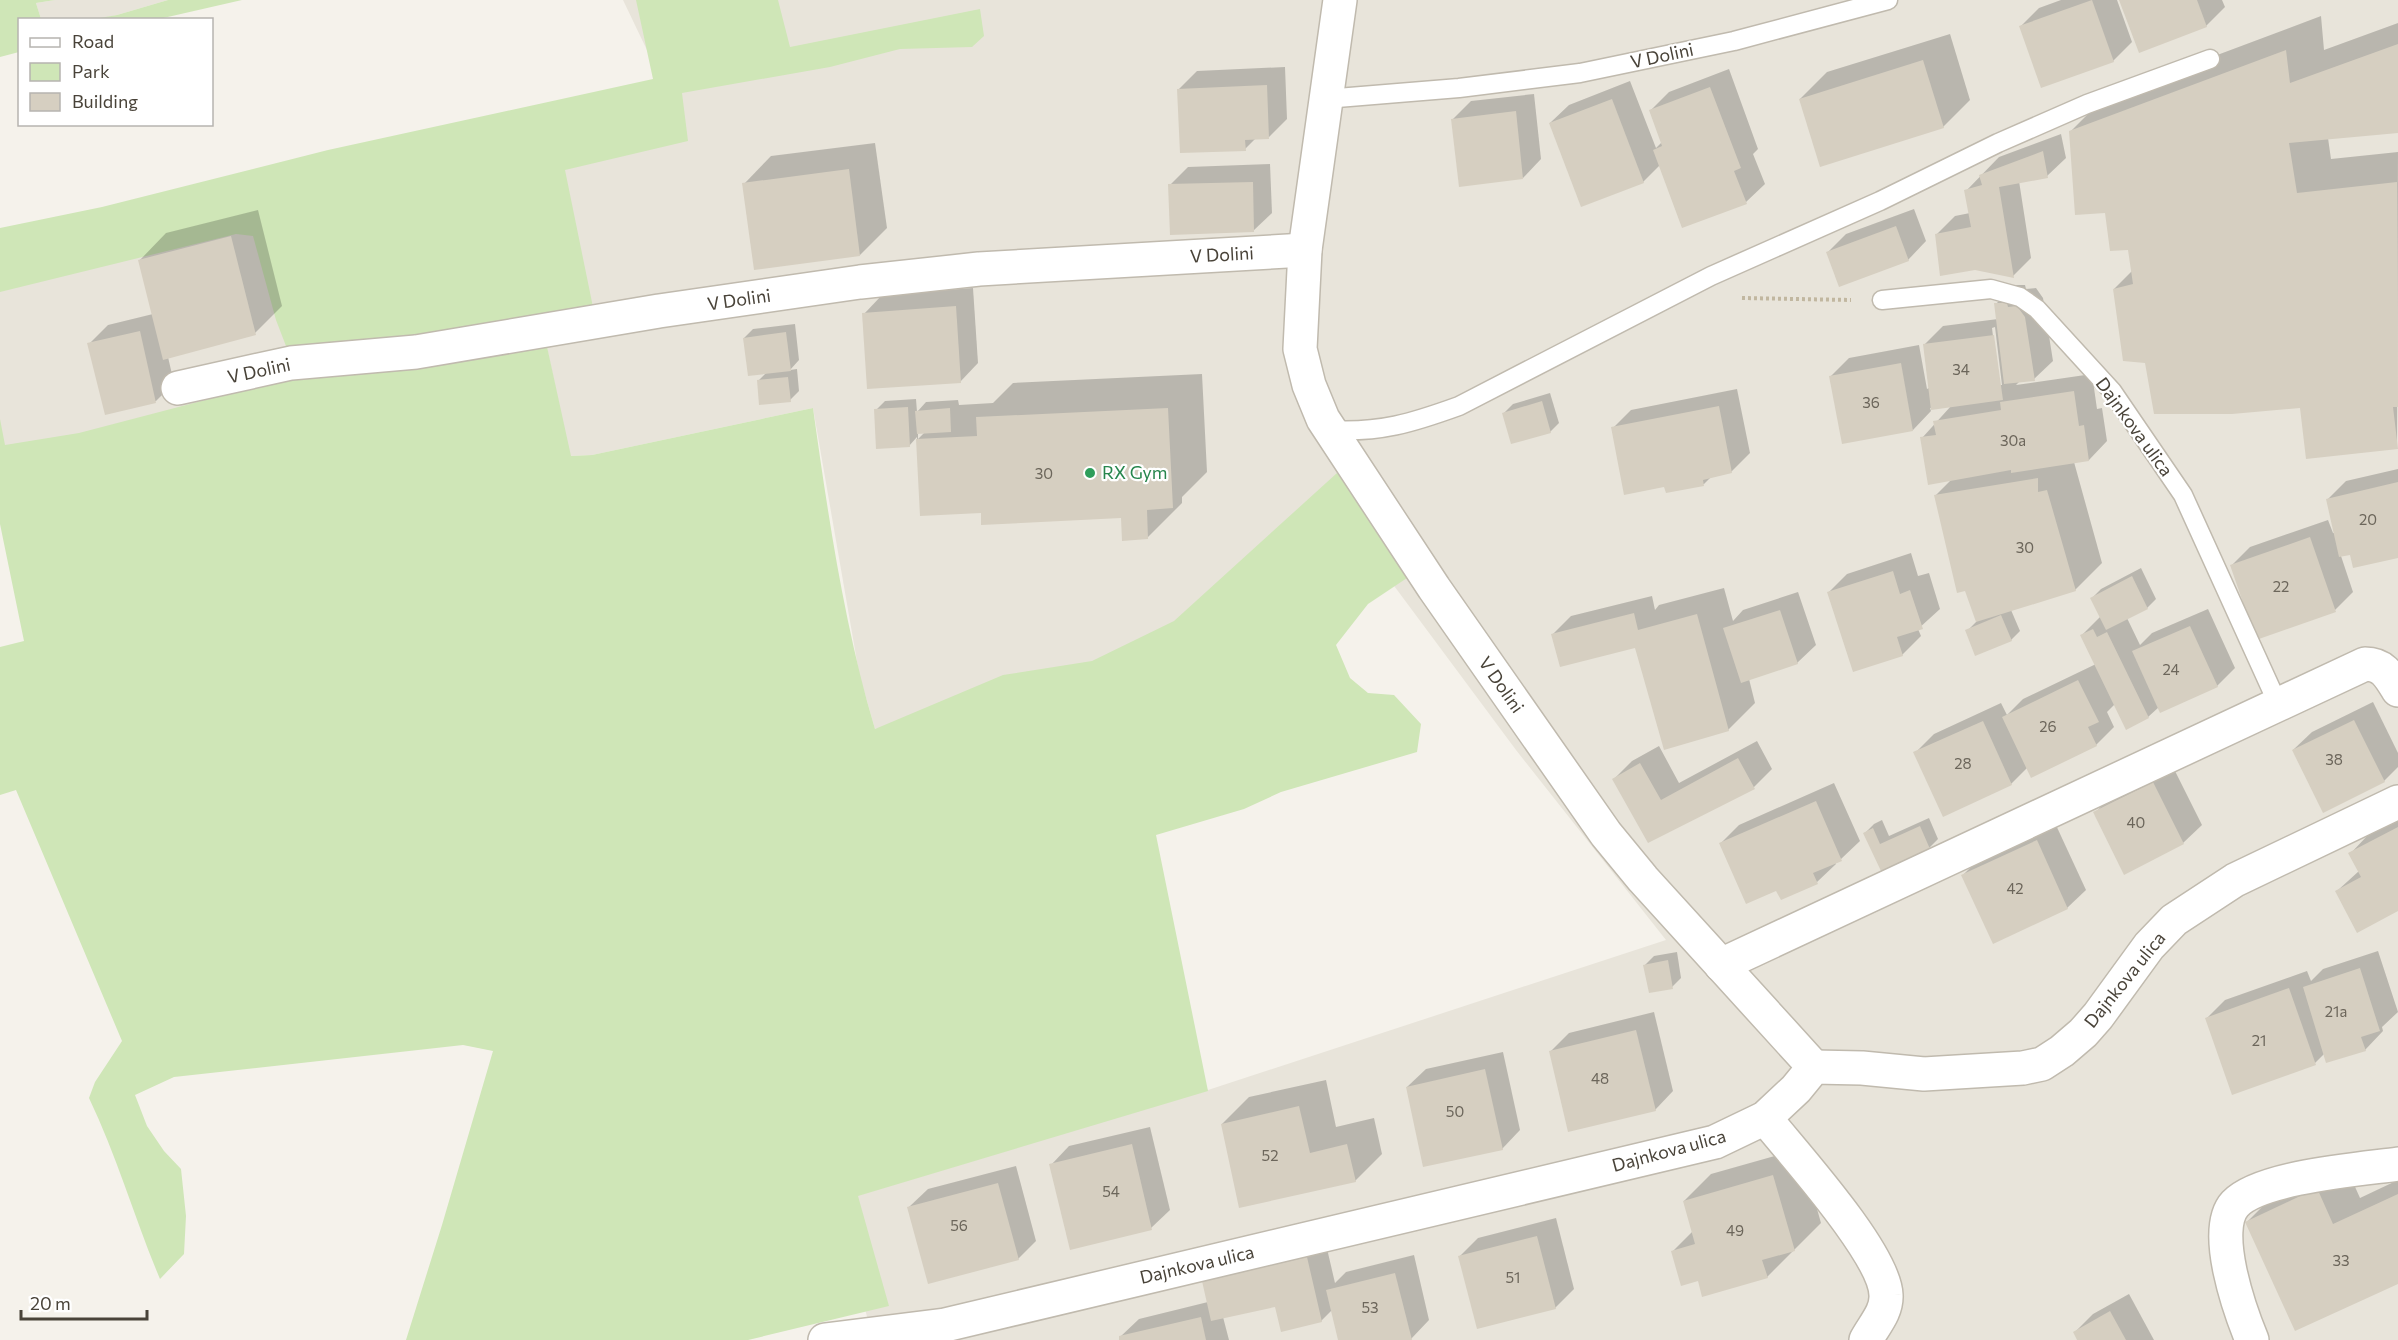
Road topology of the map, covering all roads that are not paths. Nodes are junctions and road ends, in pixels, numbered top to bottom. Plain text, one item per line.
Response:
1 (1340, 0) edge
2 (1888, 0) edge
3 (2210, 59) dead end
4 (1325, 99) junction
5 (1305, 250) junction
6 (1882, 300) road end
7 (178, 388) dead end
8 (1329, 429) junction
9 (2398, 690) edge
10 (2278, 704) junction
11 (2398, 802) edge
12 (1721, 965) junction
13 (1814, 1067) junction
14 (1765, 1118) junction
15 (2398, 1164) edge
16 (825, 1340) edge
17 (1866, 1340) edge
18 (2252, 1340) edge

1 - 4 street, V Dolini
2 - 4 lane, V Dolini
3 - 8 lane
4 - 5 street, V Dolini
5 - 7 street, V Dolini
5 - 8 street, V Dolini
6 - 10 lane, Dajnkova ulica
8 - 12 street, V Dolini
9 - 10 street
10 - 12 street
11 - 13 street, Dajnkova ulica
12 - 13 street, V Dolini
13 - 14 street, Dajnkova ulica
14 - 16 street, Dajnkova ulica
14 - 17 street
15 - 18 street

